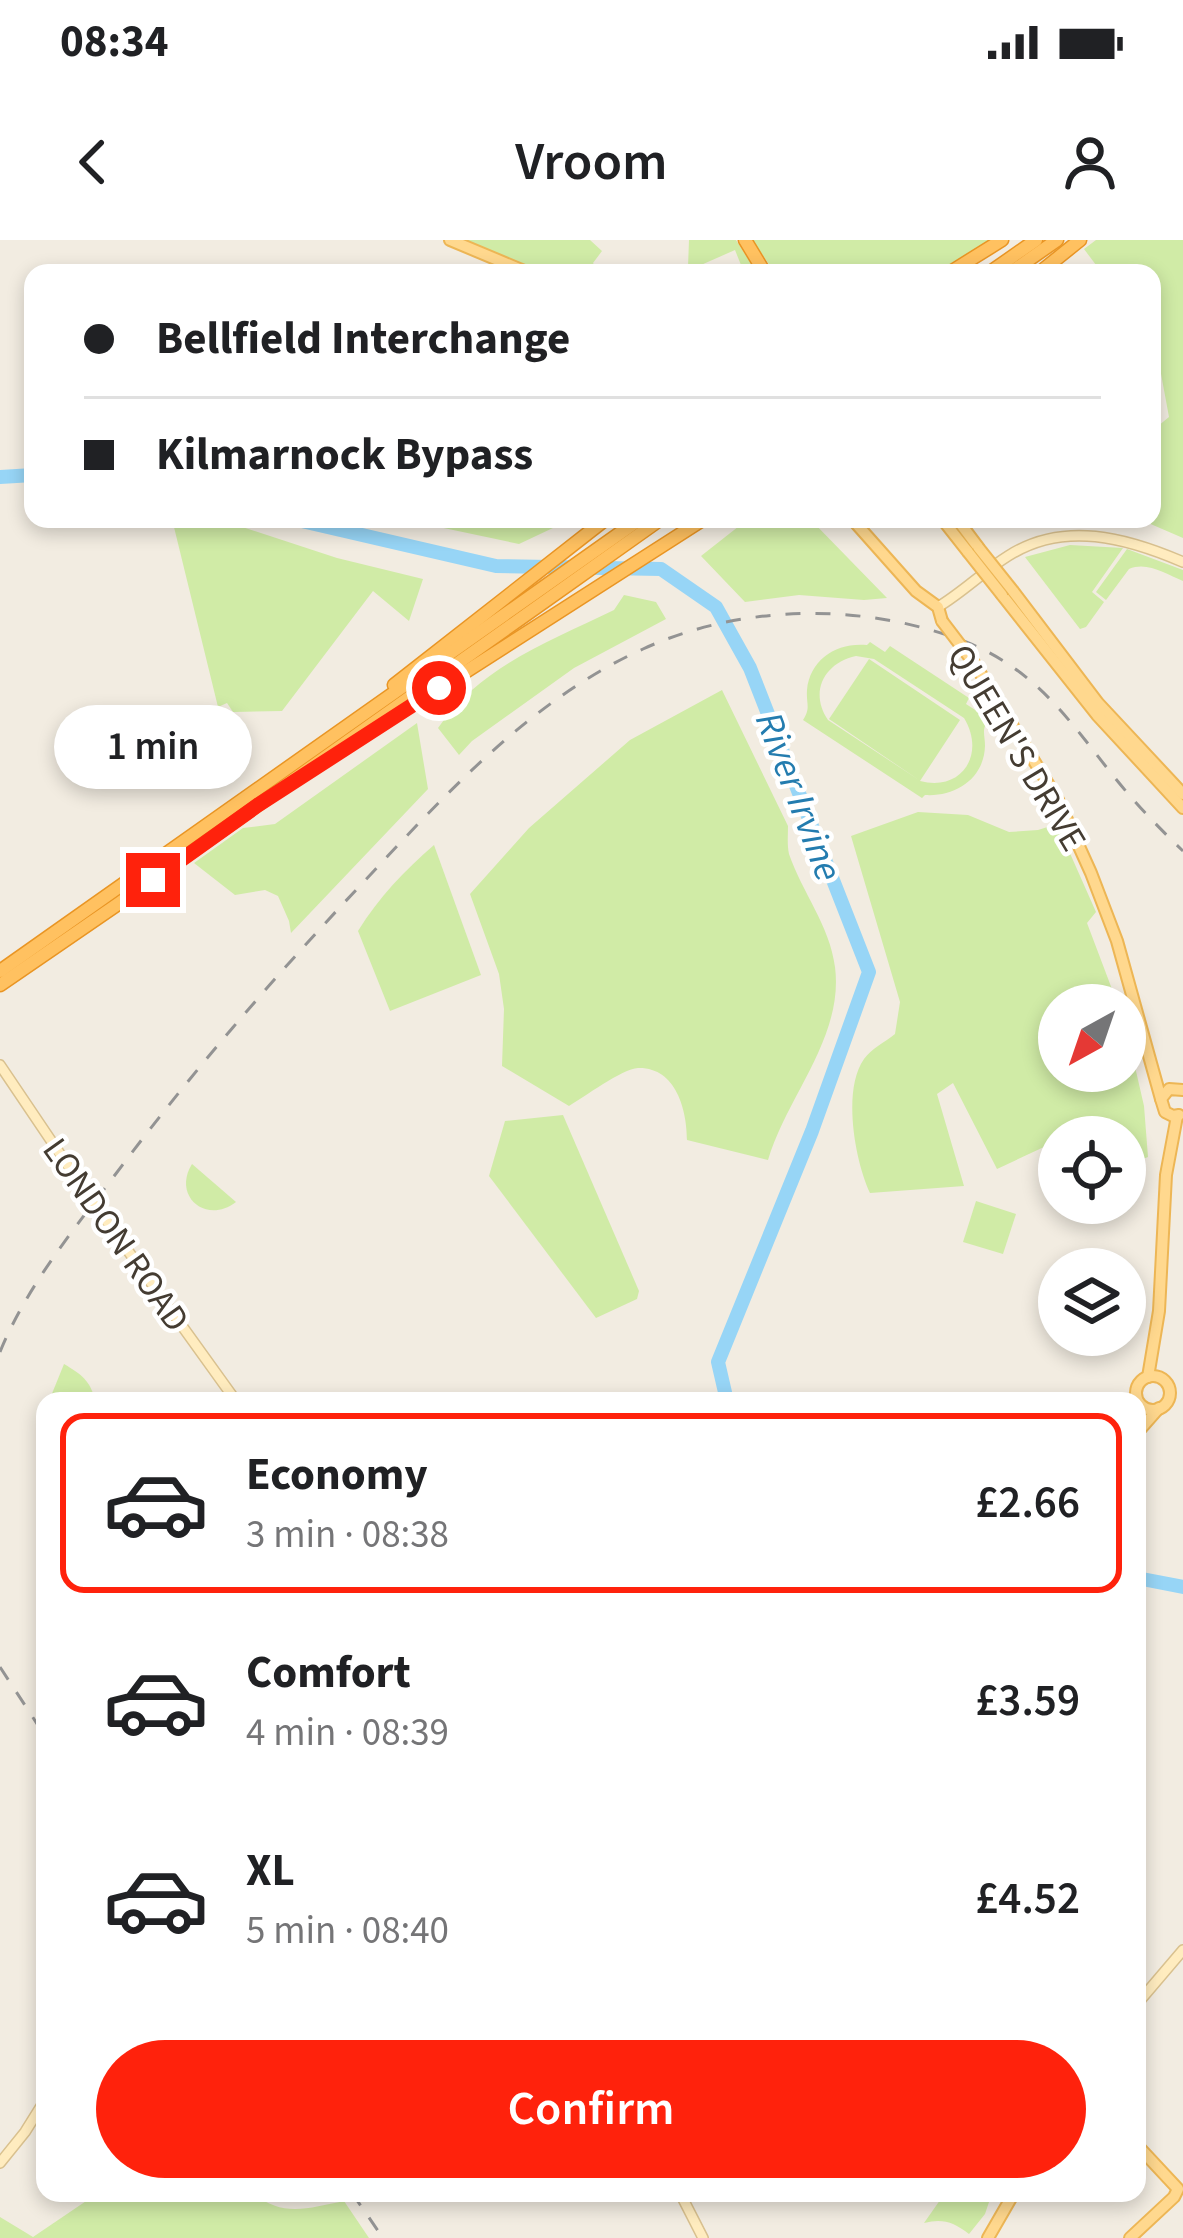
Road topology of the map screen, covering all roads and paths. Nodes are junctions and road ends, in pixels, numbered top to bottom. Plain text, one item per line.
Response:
1 (450, 240) edge
2 (1002, 240) edge
3 (1036, 240) edge
4 (1057, 240) edge
5 (1080, 240) edge
6 (507, 264) edge
7 (963, 264) edge
8 (1002, 264) edge
9 (1023, 264) edge
10 (1050, 264) edge
11 (595, 528) edge
12 (627, 528) edge
13 (648, 528) edge
14 (690, 528) edge
15 (857, 528) edge
16 (951, 528) edge
17 (961, 528) edge
18 (973, 549) junction
19 (1183, 562) edge
20 (1007, 593) junction
21 (938, 607) junction
22 (1183, 794) edge
23 (255, 800) junction
24 (1183, 808) edge
25 (0, 971) edge
26 (0, 985) edge
27 (1153, 1062) junction
28 (0, 1065) edge
29 (1180, 1089) edge
30 (1172, 1110) edge
31 (1155, 1345) junction
32 (1148, 1377) junction
33 (1165, 1381) junction
34 (230, 1392) edge
35 (1138, 1392) edge
36 (1146, 1407) edge
37 (1159, 1408) junction
38 (1146, 1420) edge
39 (1183, 1950) edge
40 (1146, 1993) edge
41 (36, 2115) edge
42 (1146, 2154) edge
43 (0, 2163) edge
44 (1180, 2188) edge
45 (685, 2202) edge
46 (1009, 2202) edge
47 (703, 2238) edge
48 (988, 2238) edge
49 (1130, 2238) edge

1 - 6 main road
2 - 7 highway
3 - 8 highway
4 - 9 highway
5 - 10 highway
11 - 23 highway
12 - 23 highway
13 - 23 highway
14 - 23 highway
15 - 21 main road, QUEEN'S DRIVE
16 - 18 main road
17 - 18 main road
18 - 20 main road, bridge
19 - 21 main road
20 - 22 main road
20 - 24 main road
21 - 27 main road, QUEEN'S DRIVE, bridge
23 - 25 highway
23 - 26 highway
27 - 29 main road, QUEEN'S DRIVE
27 - 30 main road, QUEEN'S DRIVE
28 - 34 main road, LONDON ROAD
29 - 30 main road
30 - 31 main road, QUEEN'S DRIVE
31 - 32 main road, QUEEN'S DRIVE
31 - 33 main road, QUEEN'S DRIVE
32 - 33 main road
32 - 35 main road
33 - 37 main road
36 - 37 main road
37 - 38 main road
39 - 40 main road
41 - 43 main road
42 - 44 main road
44 - 49 main road
45 - 47 main road
46 - 48 main road

